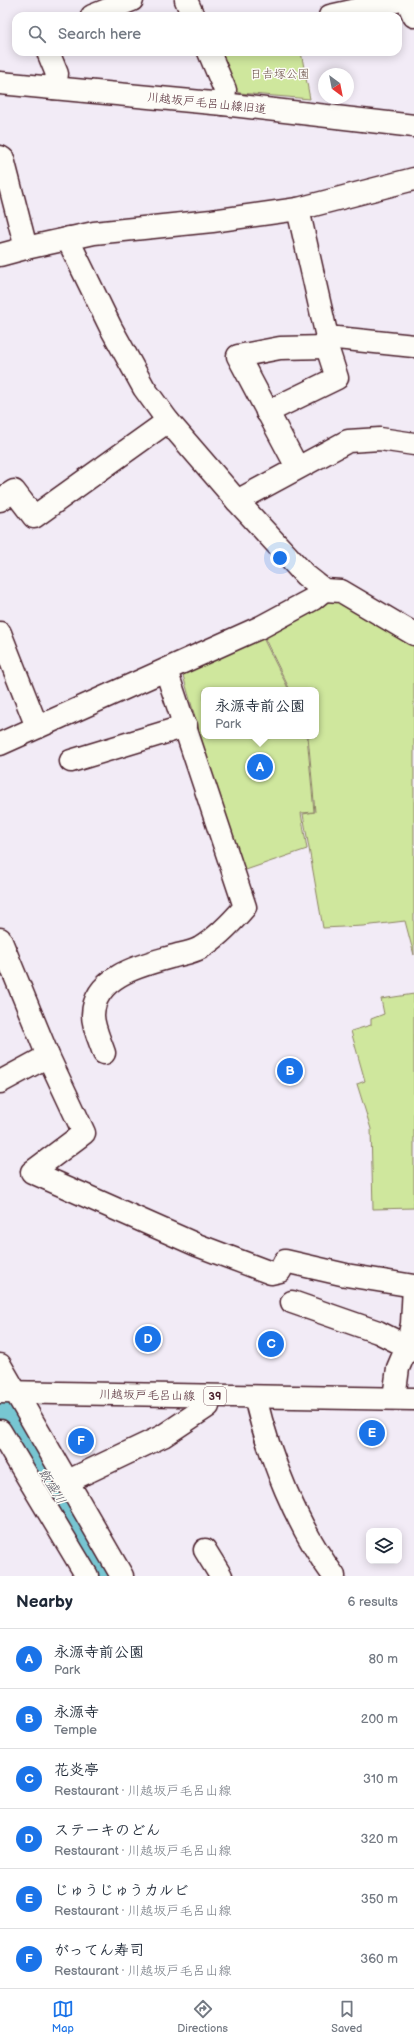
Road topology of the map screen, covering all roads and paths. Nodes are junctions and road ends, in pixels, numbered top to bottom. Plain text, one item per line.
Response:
1 (132, 0) edge
2 (186, 0) edge
3 (401, 0) edge
4 (407, 0) edge
5 (102, 12) edge
6 (191, 12) edge
7 (348, 12) edge
8 (414, 16) edge
9 (50, 56) edge
10 (211, 56) edge
11 (0, 83) edge
12 (54, 88) junction
13 (223, 104) junction
14 (414, 126) edge
15 (0, 157) edge
16 (414, 180) edge
17 (298, 209) junction
18 (69, 238) junction
19 (26, 248) junction
20 (0, 255) edge
21 (327, 342) junction
22 (414, 346) edge
23 (267, 412) junction
24 (168, 421) junction
25 (414, 444) edge
26 (298, 467) junction
27 (0, 500) edge
28 (237, 501) junction
29 (324, 590) junction
30 (0, 633) edge
31 (414, 634) edge
32 (166, 670) junction
33 (186, 726) junction
34 (38, 727) junction
35 (0, 744) edge
36 (71, 761) dead end
37 (0, 939) edge
38 (104, 1053) dead end
39 (48, 1056) junction
40 (0, 1082) edge
41 (292, 1302) dead end
42 (410, 1349) edge
43 (0, 1366) edge
44 (8, 1392) edge
45 (208, 1396) junction
46 (256, 1397) junction
47 (404, 1398) edge
48 (0, 1431) edge
49 (10, 1459) edge
50 (66, 1482) junction
51 (205, 1550) dead end
52 (87, 1576) edge
53 (122, 1576) edge
54 (221, 1576) edge
55 (334, 1576) edge

1 - 5 street
2 - 6 street
3 - 7 street
4 - 8 street
9 - 12 street
10 - 13 street
11 - 12 street, 川越坂戸毛呂山線旧道
12 - 13 street, 川越坂戸毛呂山線旧道
13 - 14 street, 川越坂戸毛呂山線旧道
15 - 19 street
16 - 17 street
17 - 18 street
17 - 21 street
18 - 19 street
18 - 24 street
19 - 20 street
21 - 22 street
21 - 23 street
21 - 23 street
23 - 26 street
24 - 27 street
24 - 28 street
25 - 26 street
26 - 28 street
28 - 29 street
29 - 31 street
29 - 32 street
30 - 34 street
32 - 33 street
32 - 34 street
33 - 36 street
33 - 38 street
34 - 35 street
37 - 39 street
39 - 40 street
39 - 42 street
41 - 42 street
42 - 47 street
43 - 44 street
44 - 45 street, 川越坂戸毛呂山線 / 39
44 - 50 street
45 - 46 street, 川越坂戸毛呂山線 / 39
45 - 50 street
46 - 47 street, 川越坂戸毛呂山線 / 39
46 - 55 street
48 - 49 street
49 - 52 street
50 - 53 street
51 - 54 street

